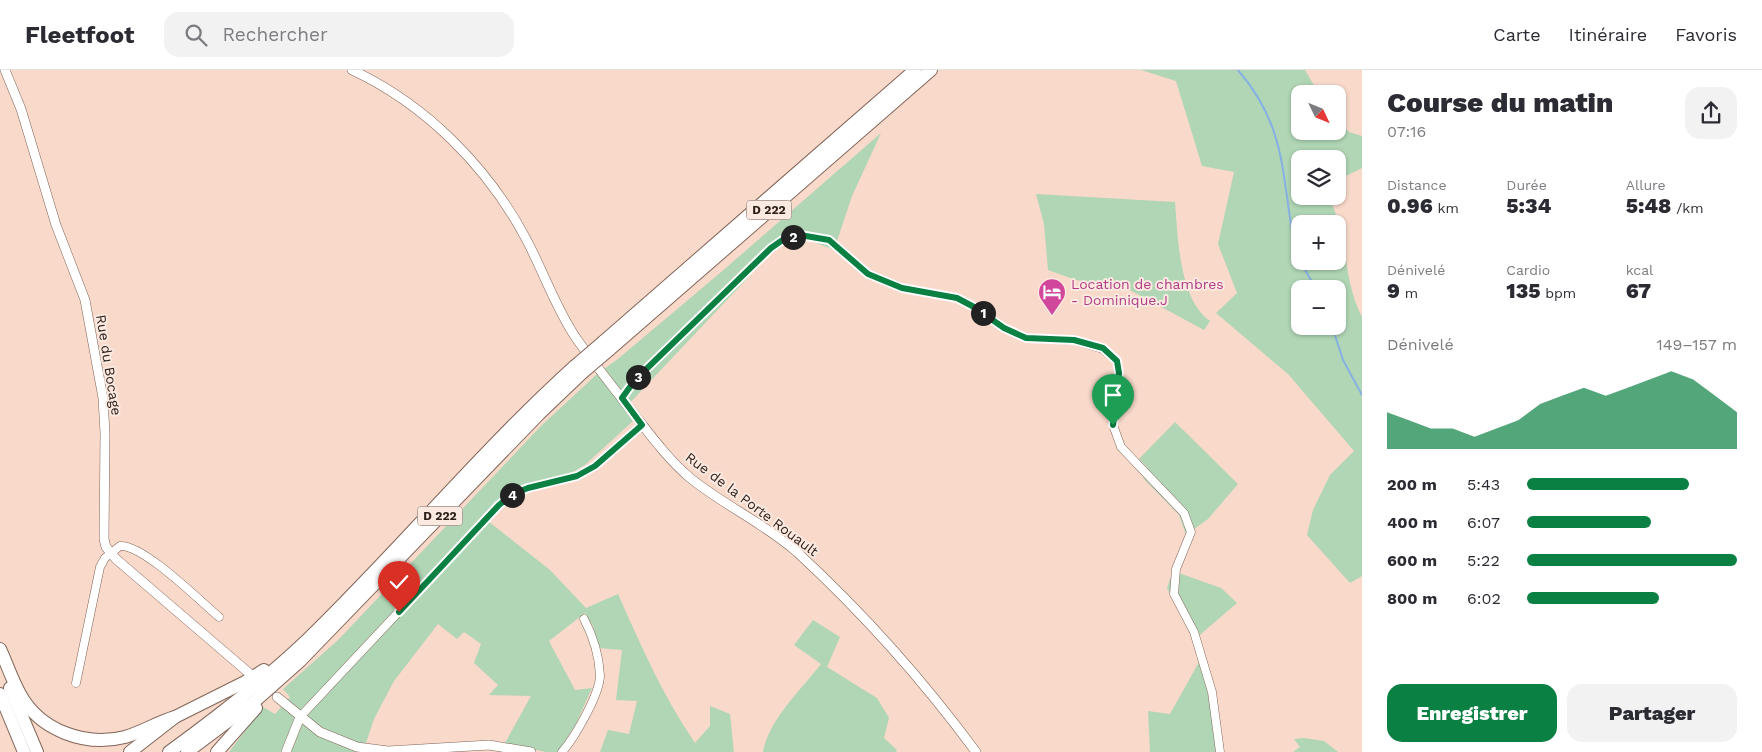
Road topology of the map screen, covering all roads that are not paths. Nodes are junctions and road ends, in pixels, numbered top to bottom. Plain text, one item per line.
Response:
1 (5, 70) edge
2 (352, 70) edge
3 (916, 70) edge
4 (931, 70) edge
5 (606, 346) junction
6 (579, 370) junction
7 (622, 398) junction
8 (642, 425) junction
9 (110, 553) junction
10 (219, 617) dead end
11 (584, 619) dead end
12 (307, 640) junction
13 (0, 649) edge
14 (300, 661) junction
15 (0, 662) edge
16 (249, 673) dead end
17 (76, 683) dead end
18 (0, 694) edge
19 (277, 697) dead end
20 (175, 716) junction
21 (300, 718) junction
22 (24, 752) edge
23 (37, 752) edge
24 (130, 752) edge
25 (169, 752) edge
26 (187, 752) edge
27 (217, 752) edge
28 (286, 752) edge
29 (531, 752) edge
30 (562, 752) edge
31 (976, 752) edge
32 (1220, 752) edge

1 - 9 street, Rue du Bocage
2 - 7 street, Rue de la Porte Rouault
3 - 5 highway, D 222
4 - 5 highway, D 222
5 - 6 highway, D 222, bridge
6 - 12 highway, D 222
6 - 14 highway, D 222
7 - 8 street, Rue de la Porte Rouault
7 - 32 street
8 - 21 street
8 - 31 street, Rue de la Porte Rouault
9 - 10 street
9 - 16 street
9 - 17 street
11 - 30 street
12 - 20 highway
12 - 25 highway, D 222
13 - 20 highway
14 - 26 highway, D 222
14 - 27 highway
15 - 23 highway
18 - 22 highway
19 - 21 street
20 - 24 highway
21 - 28 street
21 - 29 street

